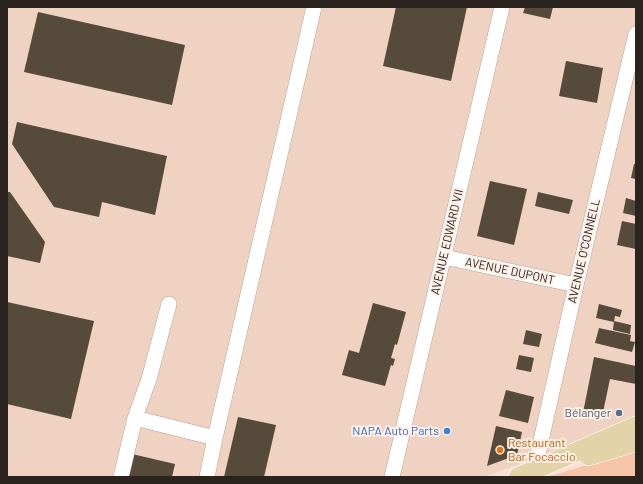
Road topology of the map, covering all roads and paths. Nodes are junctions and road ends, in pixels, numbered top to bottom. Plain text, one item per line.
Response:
1 (314, 7) edge
2 (502, 7) edge
3 (636, 34) edge
4 (444, 258) junction
5 (576, 285) junction
6 (169, 304) dead end
7 (135, 418) junction
8 (636, 426) edge
9 (215, 438) junction
10 (636, 442) edge
11 (539, 469) junction
12 (121, 477) edge
13 (207, 477) edge
14 (392, 477) edge
15 (518, 477) edge

1 - 9 street
2 - 4 street, AVENUE EDWARD VII
3 - 5 street, AVENUE O'CONNELL
4 - 5 street, AVENUE DUPONT
4 - 14 street, AVENUE EDWARD VII
5 - 11 street, AVENUE O'CONNELL
6 - 7 street
7 - 9 street
7 - 12 street
8 - 11 main road
9 - 13 street
10 - 11 main road
11 - 15 main road

